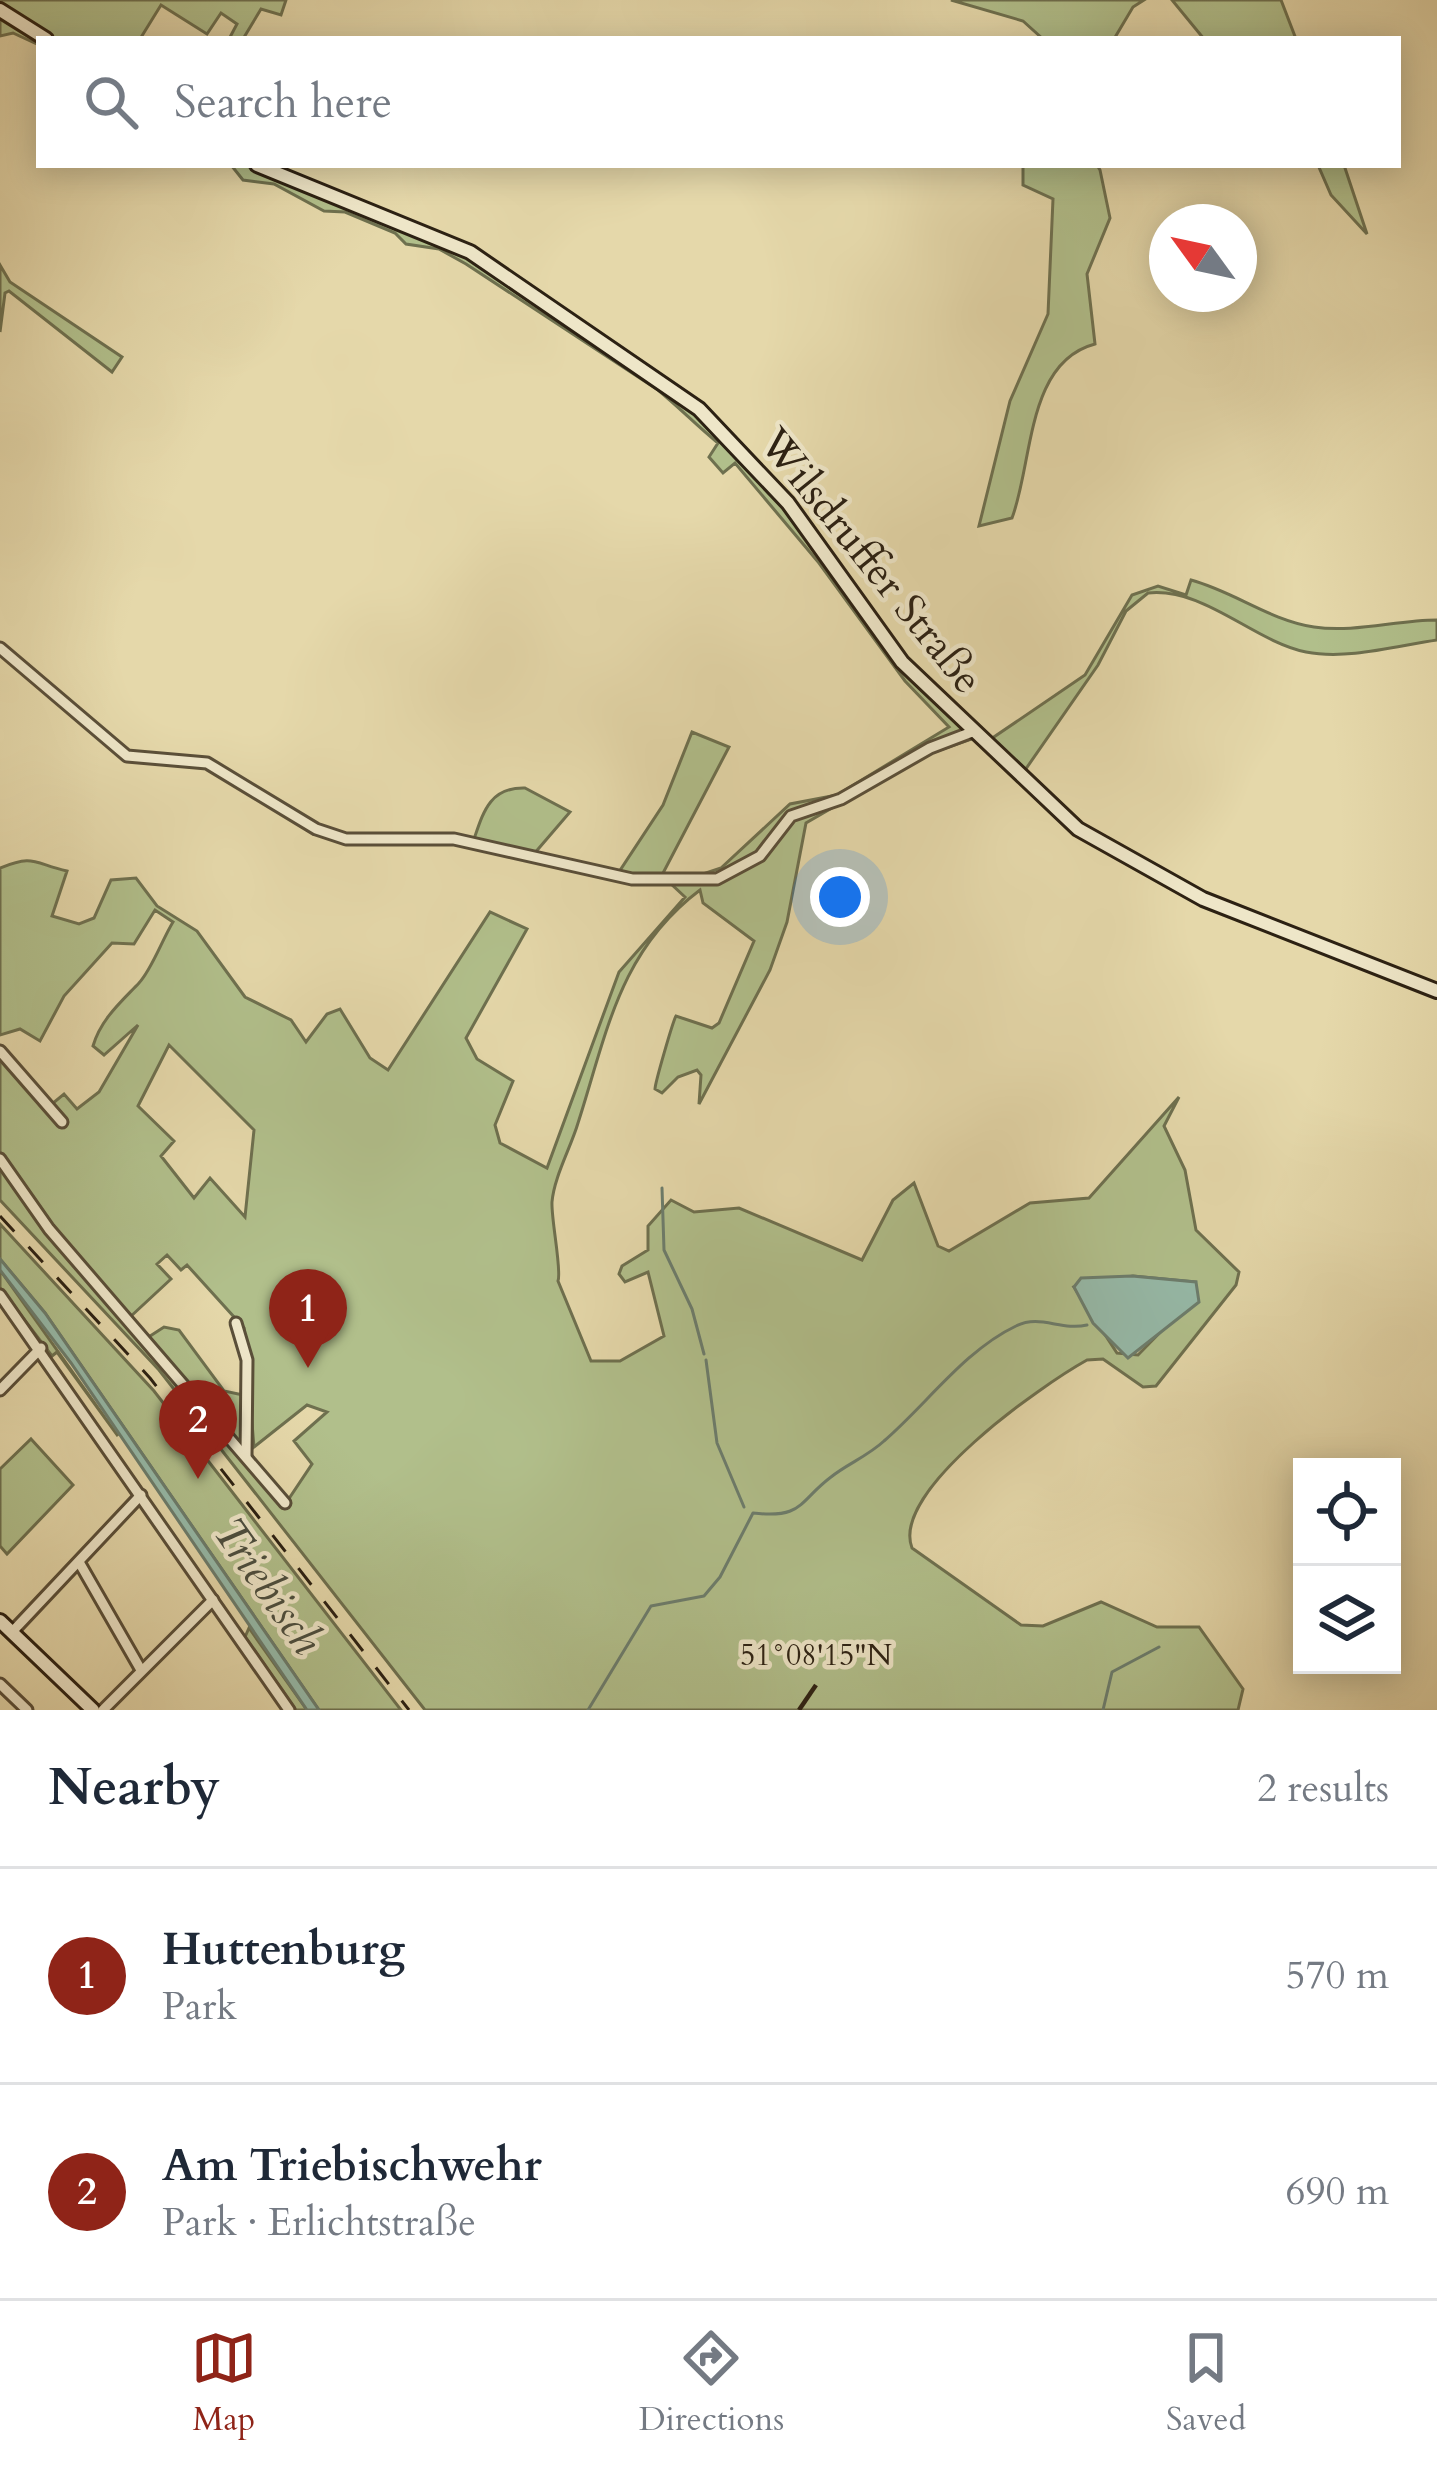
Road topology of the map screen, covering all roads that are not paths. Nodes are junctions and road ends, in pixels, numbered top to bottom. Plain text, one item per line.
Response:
1 (0, 11) edge
2 (41, 36) edge
3 (264, 168) edge
4 (0, 648) edge
5 (972, 732) junction
6 (1437, 991) edge
7 (0, 1051) edge
8 (62, 1122) dead end
9 (0, 1159) edge
10 (0, 1295) edge
11 (236, 1323) dead end
12 (41, 1348) junction
13 (0, 1390) edge
14 (246, 1456) junction
15 (141, 1496) junction
16 (285, 1503) dead end
17 (79, 1562) junction
18 (213, 1600) junction
19 (0, 1621) edge
20 (12, 1632) junction
21 (141, 1670) junction
22 (0, 1684) edge
23 (27, 1710) edge
24 (93, 1710) edge
25 (103, 1710) edge
26 (289, 1710) edge

1 - 2 main road
3 - 5 main road, Wilsdruffer Straße
4 - 5 street
5 - 6 main road, Wilsdruffer Straße
7 - 8 street
9 - 14 street
10 - 12 street
11 - 14 street
12 - 13 street
12 - 15 street
14 - 16 street
15 - 17 street
15 - 18 street
17 - 20 street
17 - 21 street
18 - 21 street
18 - 26 street
19 - 20 main road
20 - 24 main road
21 - 25 street
22 - 23 street

